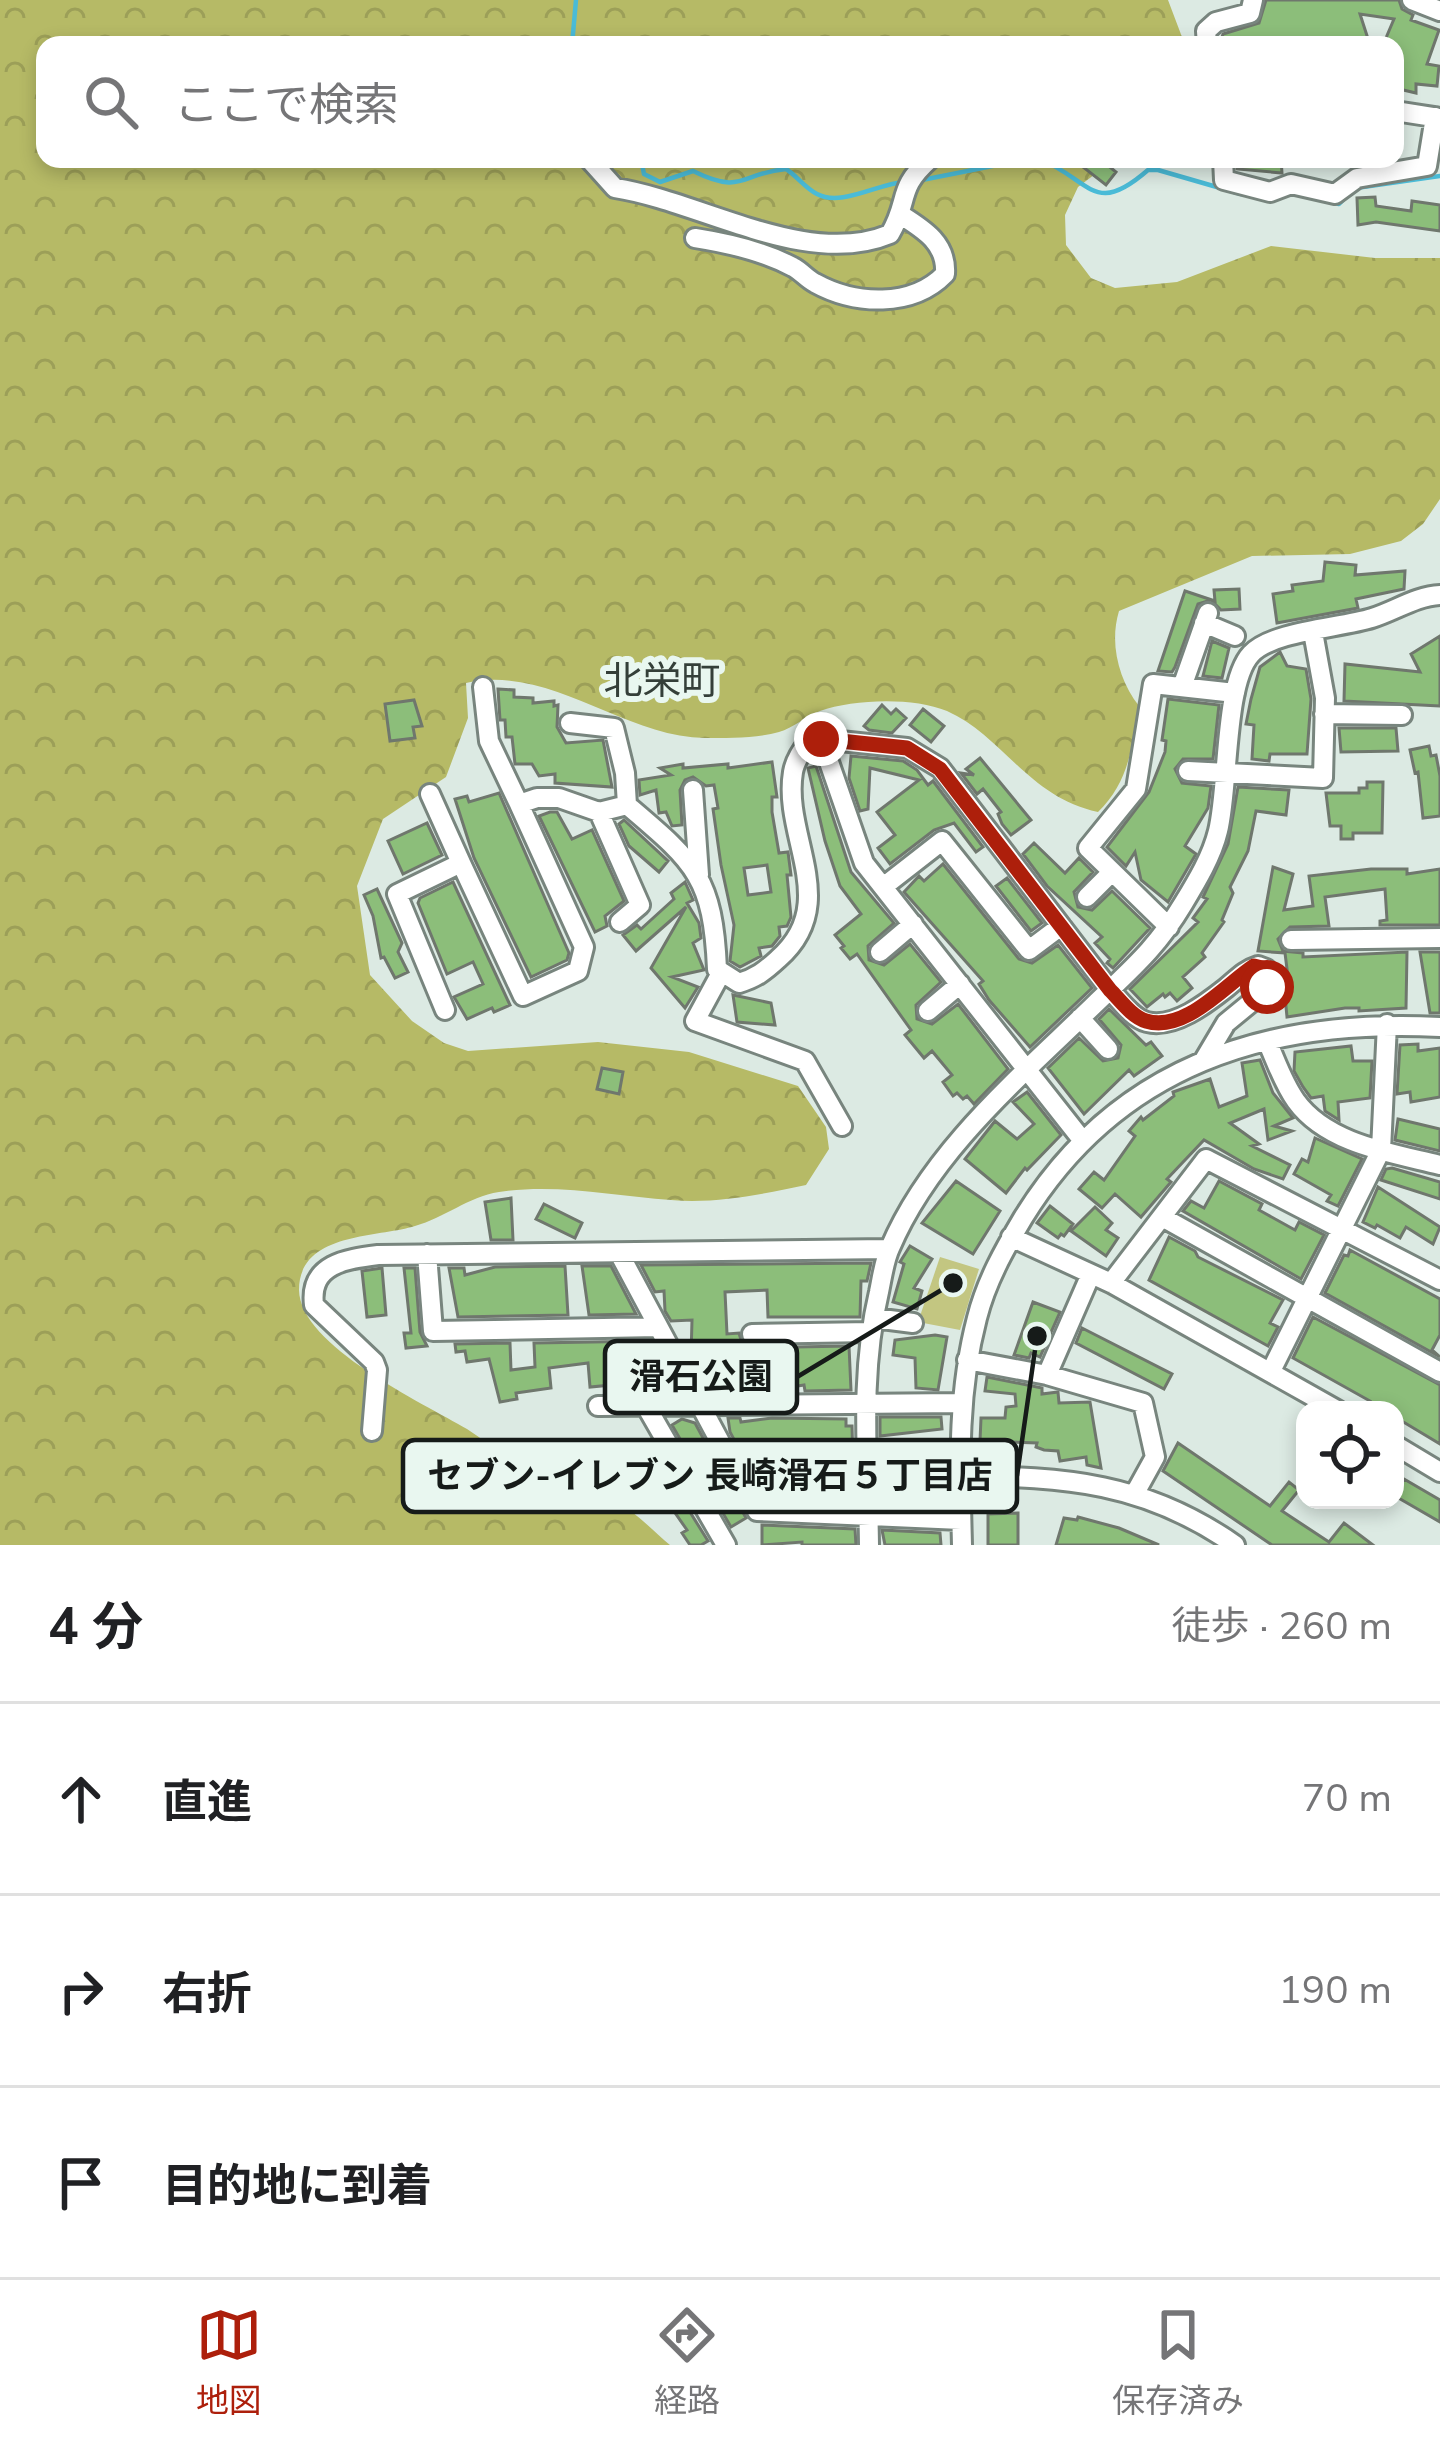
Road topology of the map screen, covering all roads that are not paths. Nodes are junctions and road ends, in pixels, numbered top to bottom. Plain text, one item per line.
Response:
1 (1253, 0) edge
2 (1206, 36) edge
3 (1404, 112) edge
4 (1437, 118) edge
5 (598, 168) edge
6 (921, 168) edge
7 (1223, 168) edge
8 (901, 215) junction
9 (694, 238) dead end
10 (1440, 595) edge
11 (1313, 632) junction
12 (1235, 636) dead end
13 (1182, 687) junction
14 (483, 688) dead end
15 (1235, 693) junction
16 (1324, 714) junction
17 (1402, 715) dead end
18 (570, 723) dead end
19 (821, 739) junction
20 (1188, 771) dead end
21 (1228, 775) junction
22 (693, 790) dead end
23 (430, 794) dead end
24 (519, 804) junction
25 (627, 805) junction
26 (599, 812) junction
27 (461, 863) junction
28 (1112, 872) junction
29 (699, 877) junction
30 (883, 886) junction
31 (1087, 897) dead end
32 (620, 922) dead end
33 (913, 924) junction
34 (1061, 926) junction
35 (1169, 927) junction
36 (1440, 938) edge
37 (1292, 940) dead end
38 (880, 952) dead end
39 (721, 973) junction
40 (960, 984) junction
41 (1110, 990) junction
42 (445, 1010) dead end
43 (928, 1011) dead end
44 (1080, 1018) junction
45 (1387, 1024) junction
46 (1440, 1027) edge
47 (1267, 1041) junction
48 (1108, 1049) dead end
49 (1204, 1060) junction
50 (1027, 1070) junction
51 (842, 1126) dead end
52 (1083, 1141) junction
53 (1381, 1150) junction
54 (1440, 1166) edge
55 (1162, 1217) junction
56 (1340, 1229) junction
57 (1011, 1238) junction
58 (889, 1250) junction
59 (619, 1253) junction
60 (428, 1254) junction
61 (1091, 1274) junction
62 (1440, 1280) edge
63 (1111, 1283) junction
64 (1306, 1298) junction
65 (913, 1323) dead end
66 (872, 1325) junction
67 (658, 1327) junction
68 (752, 1334) dead end
69 (968, 1360) junction
70 (1271, 1371) junction
71 (1440, 1372) edge
72 (1047, 1375) junction
73 (1322, 1401) edge
74 (864, 1403) junction
75 (961, 1403) junction
76 (598, 1406) dead end
77 (646, 1406) junction
78 (700, 1406) junction
79 (372, 1432) dead end
80 (1404, 1450) edge
81 (1440, 1472) edge
82 (960, 1476) junction
83 (1134, 1495) junction
84 (868, 1516) junction
85 (962, 1520) junction
86 (726, 1545) edge
87 (869, 1545) edge
88 (962, 1545) edge
89 (1234, 1545) edge

1 - 2 street
3 - 4 street
4 - 7 street
5 - 8 street
6 - 8 street
8 - 9 street
10 - 11 street
11 - 15 street
11 - 16 street
12 - 13 street
13 - 15 street
13 - 28 street
14 - 24 street
15 - 21 street
16 - 17 street
16 - 21 street
18 - 25 street
19 - 30 street
19 - 34 street
19 - 39 street
20 - 21 street
21 - 35 street
22 - 29 street
23 - 27 street
24 - 26 street
24 - 27 street
25 - 26 street
25 - 29 street
26 - 32 street
27 - 42 street
28 - 31 street
28 - 35 street
29 - 39 street
30 - 33 street
30 - 34 street
33 - 38 street
33 - 40 street
34 - 41 street
35 - 41 street
36 - 37 street
39 - 51 street
40 - 43 street
40 - 50 street
41 - 44 street
41 - 49 street
44 - 48 street
44 - 50 street
45 - 46 street
45 - 47 street
45 - 53 street
47 - 49 street
47 - 53 street
49 - 52 street
50 - 52 street
50 - 58 street
52 - 57 street
53 - 54 street
53 - 56 street
55 - 56 street
55 - 63 street
55 - 64 street
56 - 62 street
56 - 64 street
57 - 61 street
57 - 69 street
58 - 59 street
58 - 66 street
59 - 60 street
59 - 67 street
60 - 67 street
60 - 79 street
61 - 63 street
61 - 72 street
63 - 70 street
64 - 70 street
64 - 71 street
65 - 66 street
66 - 68 street
66 - 74 street
67 - 78 street
69 - 72 street
69 - 75 street
70 - 73 street
72 - 83 street
74 - 75 street
74 - 78 street
74 - 84 street
75 - 82 street
76 - 77 street
77 - 78 street
77 - 86 street
78 - 84 street
80 - 81 street
82 - 83 street
82 - 85 street
83 - 89 street
84 - 85 street
84 - 87 street
85 - 88 street

